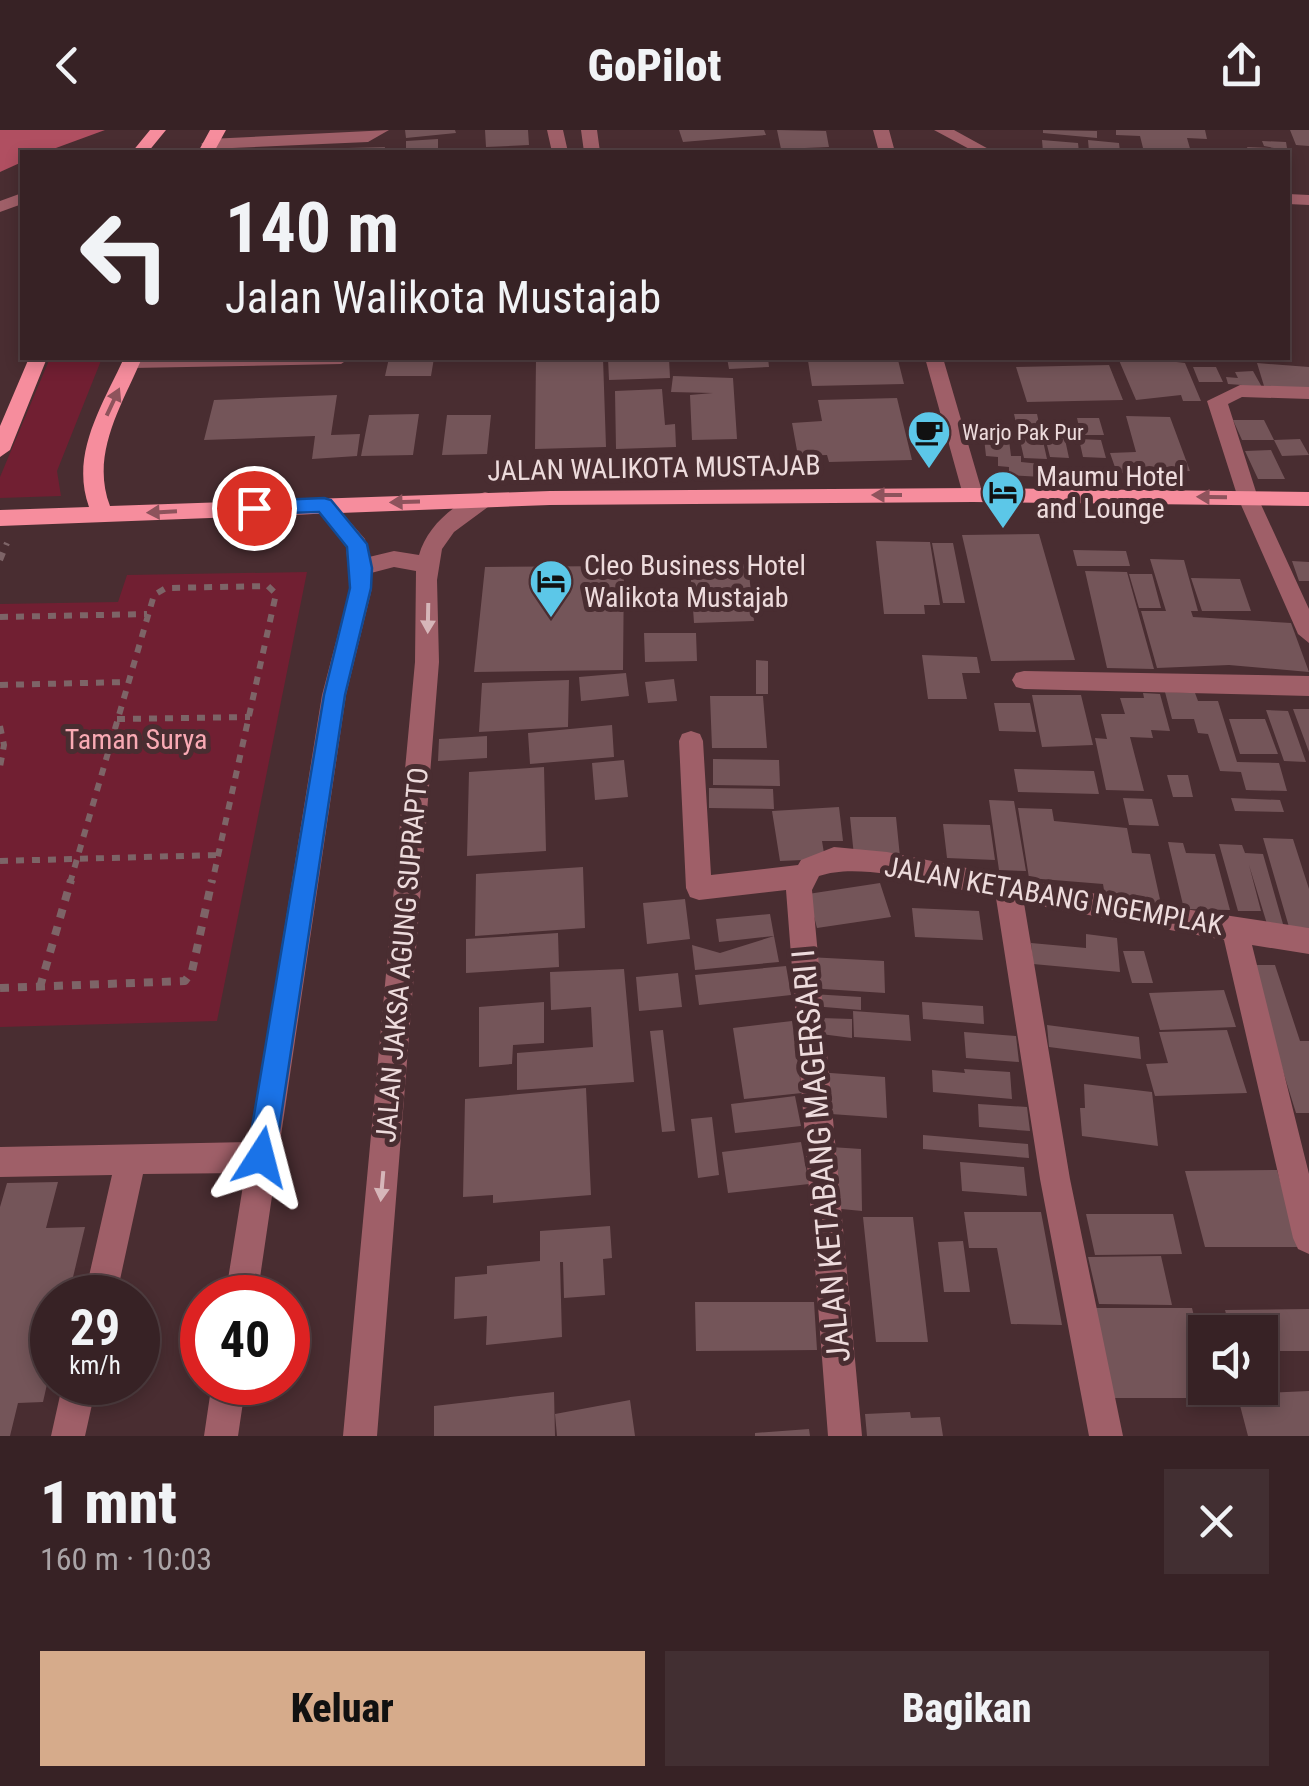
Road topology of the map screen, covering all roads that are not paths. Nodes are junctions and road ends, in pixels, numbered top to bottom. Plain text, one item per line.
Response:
1 (158, 130) edge
2 (381, 130) edge
3 (942, 130) edge
4 (211, 142) edge
5 (252, 147) edge
6 (140, 150) edge
7 (982, 150) edge
8 (37, 360) edge
9 (132, 360) edge
10 (935, 360) edge
11 (1309, 393) edge
12 (0, 450) edge
13 (973, 495) junction
14 (1248, 498) junction
15 (485, 500) junction
16 (1309, 500) edge
17 (324, 505) junction
18 (102, 514) junction
19 (0, 518) edge
20 (428, 566) junction
21 (362, 568) junction
22 (1309, 634) edge
23 (1024, 680) dead end
24 (1309, 686) edge
25 (690, 740) dead end
26 (804, 876) junction
27 (1008, 889) junction
28 (1235, 929) junction
29 (1309, 940) edge
30 (261, 1157) junction
31 (131, 1160) junction
32 (0, 1162) edge
33 (1309, 1238) edge
34 (105, 1275) edge
35 (244, 1275) edge
36 (75, 1405) edge
37 (226, 1405) edge
38 (68, 1436) edge
39 (221, 1436) edge
40 (360, 1436) edge
41 (845, 1436) edge
42 (1106, 1436) edge

1 - 6 main road
2 - 5 street
3 - 7 street
4 - 5 street
8 - 12 main road
18 -> 9 main road
10 - 13 street
11 - 14 street
14 -> 13 main road, JALAN WALIKOTA MUSTAJAB
13 -> 15 main road, JALAN WALIKOTA MUSTAJAB
14 - 16 main road, JALAN WALIKOTA MUSTAJAB
14 - 22 street
15 -> 17 main road, JALAN WALIKOTA MUSTAJAB
15 - 20 street, JALAN JAKSA AGUNG SUPRAPTO
17 -> 18 main road, JALAN WALIKOTA MUSTAJAB
17 - 21 street
18 - 19 main road, JALAN WALIKOTA MUSTAJAB
20 - 21 street
20 -> 40 street, JALAN JAKSA AGUNG SUPRAPTO
21 - 30 street
23 - 24 street
25 - 26 street, JALAN KETABANG NGEMPLAK
26 - 27 street, JALAN KETABANG NGEMPLAK
26 - 41 street, JALAN KETABANG MAGERSARI I
27 - 28 street, JALAN KETABANG NGEMPLAK
27 - 42 street
28 - 29 street, JALAN KETABANG NGEMPLAK
28 - 33 street
30 - 31 street
30 - 35 street
31 - 32 street
31 - 34 street
36 - 38 street
37 - 39 street

